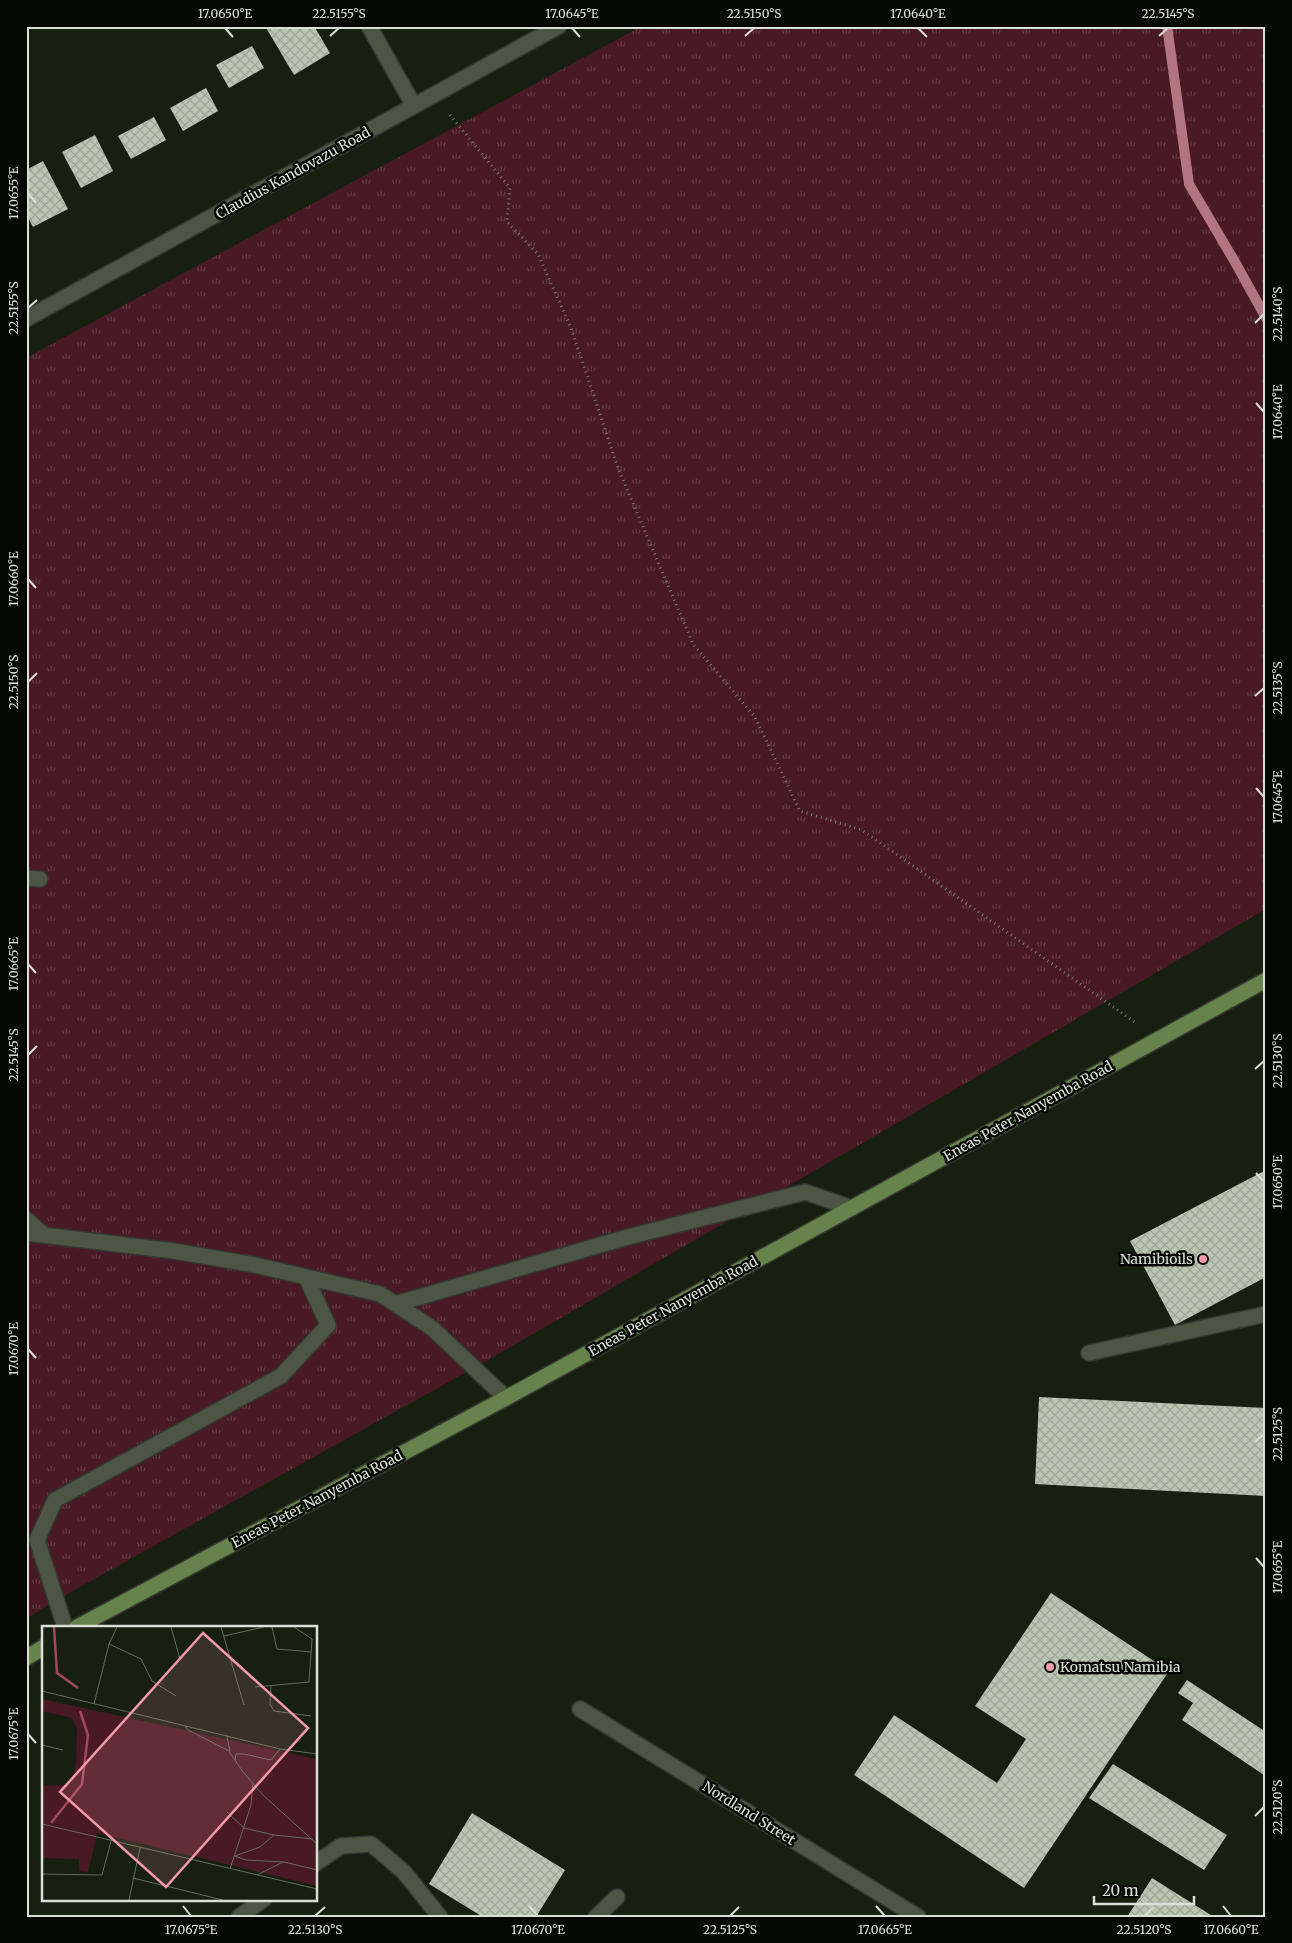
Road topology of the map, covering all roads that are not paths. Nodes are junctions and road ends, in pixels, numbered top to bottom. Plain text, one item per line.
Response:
1 (369, 26) edge
2 (559, 26) edge
3 (414, 106) junction
4 (26, 319) edge
5 (1266, 980) edge
6 (852, 1208) junction
7 (26, 1219) edge
8 (26, 1233) edge
9 (44, 1236) junction
10 (306, 1277) junction
11 (395, 1304) junction
12 (1266, 1314) edge
13 (1090, 1353) dead end
14 (506, 1398) junction
15 (65, 1626) edge
16 (79, 1626) edge
17 (42, 1648) edge
18 (26, 1658) edge
19 (580, 1709) dead end
20 (318, 1862) edge
21 (617, 1897) dead end
22 (263, 1900) edge
23 (239, 1917) edge
24 (440, 1917) edge
25 (596, 1917) edge
26 (918, 1917) edge

1 - 3 street
2 - 3 street, Claudius Kandovazu Road
3 - 4 street, Claudius Kandovazu Road
5 - 6 main road, Eneas Peter Nanyemba Road
6 - 11 street
6 - 14 main road, Eneas Peter Nanyemba Road
7 - 9 street
8 - 9 street
9 - 10 street
10 - 11 street
10 - 15 street
11 - 14 street
12 - 13 street
14 - 16 main road, Eneas Peter Nanyemba Road
17 - 18 main road
19 - 26 street, Nordland Street
20 - 24 street
21 - 25 street
22 - 23 street

